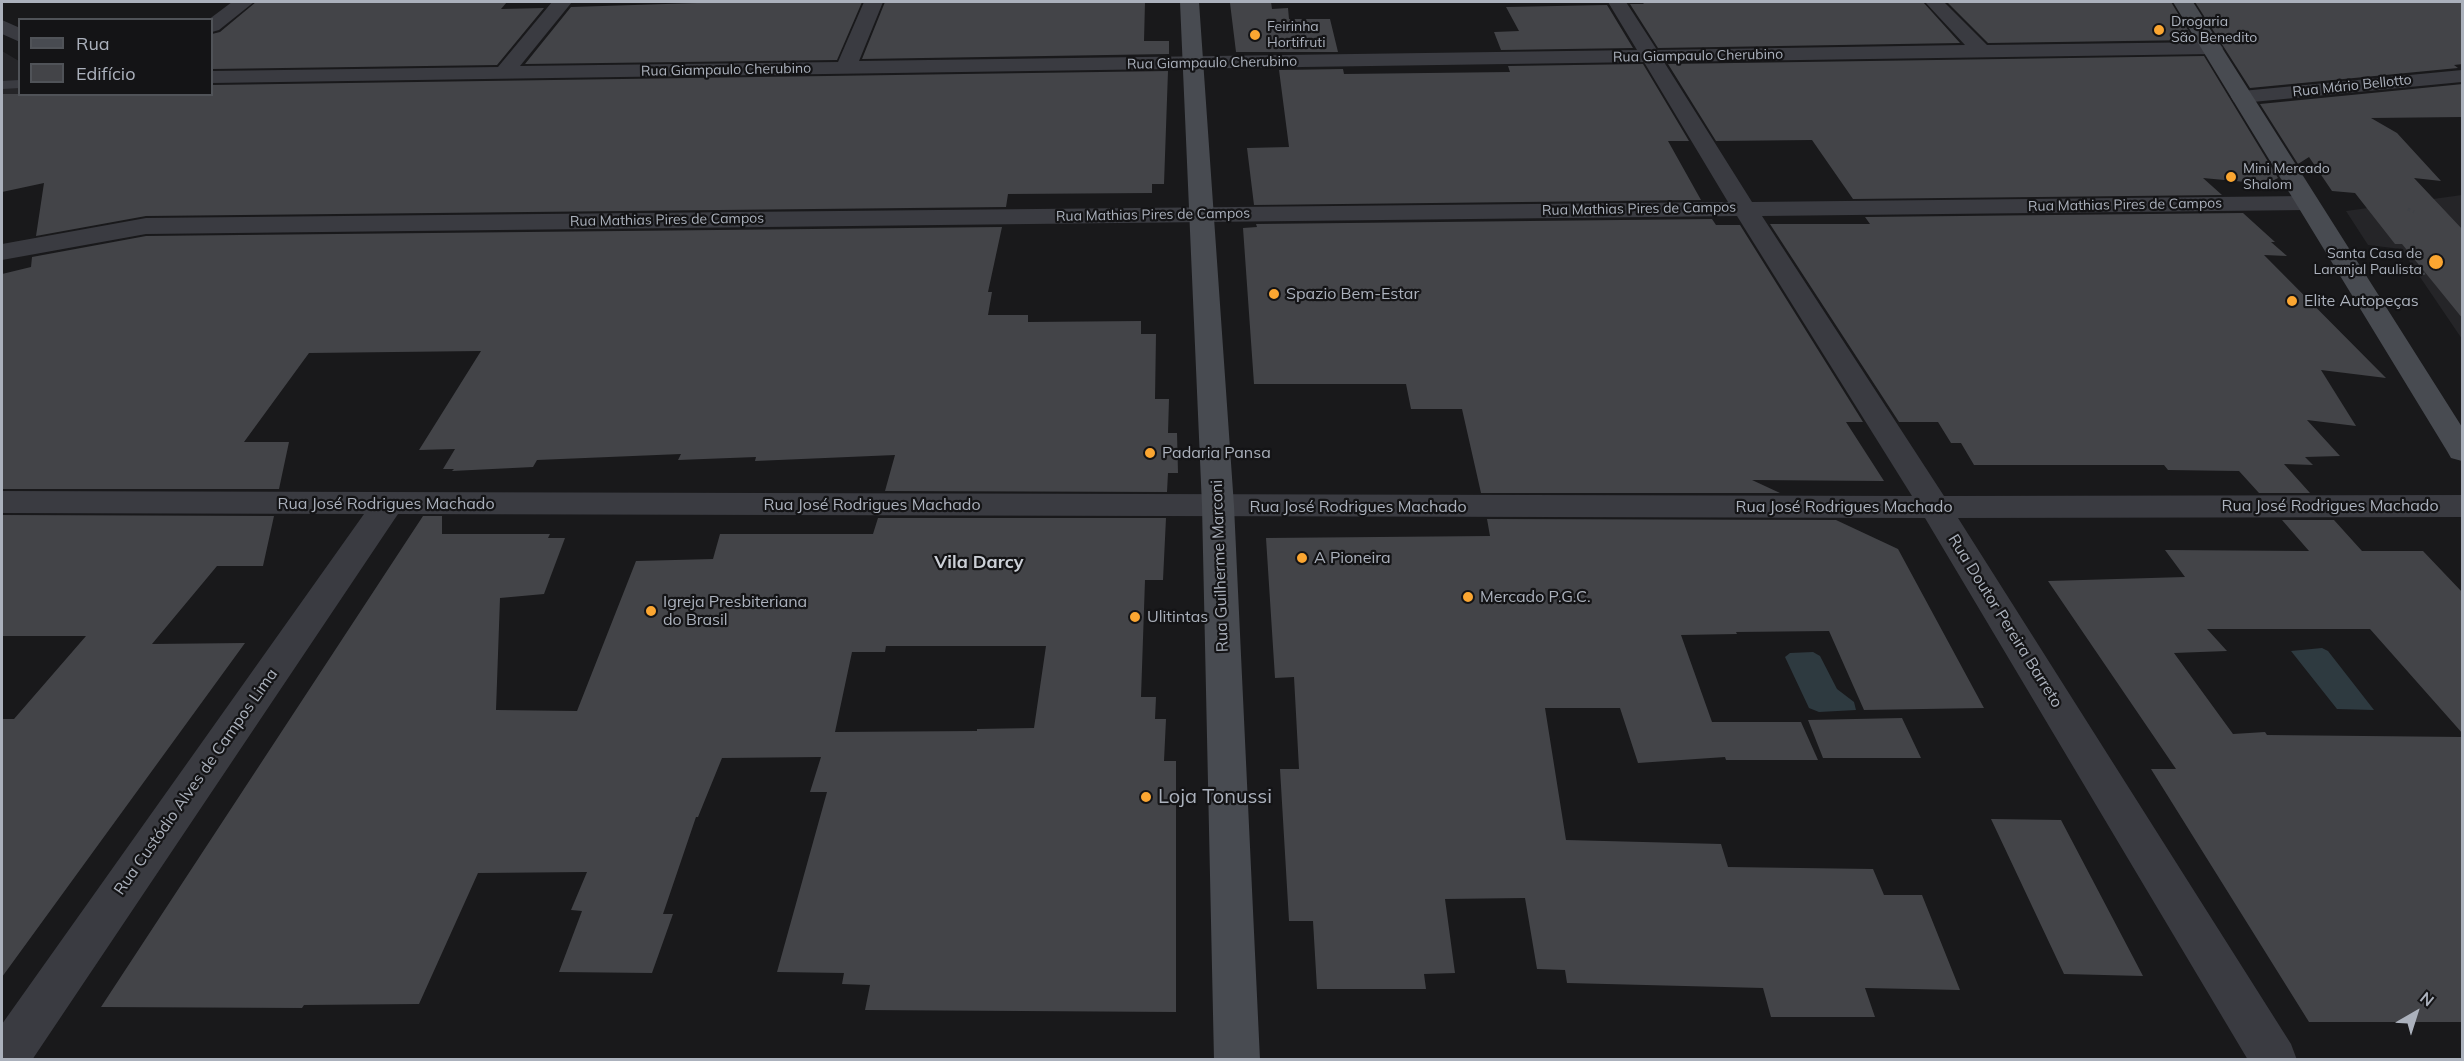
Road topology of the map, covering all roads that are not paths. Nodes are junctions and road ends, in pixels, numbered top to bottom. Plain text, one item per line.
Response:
1 (244, 2) edge
2 (562, 2) edge
3 (873, 2) edge
4 (1189, 2) edge
5 (1617, 2) edge
6 (1934, 2) edge
7 (2183, 2) edge
8 (213, 25) edge
9 (2, 27) edge
10 (18, 35) edge
11 (2213, 48) junction
12 (1982, 52) junction
13 (1652, 57) junction
14 (1192, 64) junction
15 (846, 68) junction
16 (504, 73) junction
17 (2463, 75) edge
18 (213, 77) edge
19 (18, 84) edge
20 (2, 85) edge
21 (2242, 97) junction
22 (2307, 203) junction
23 (1744, 208) junction
24 (1200, 214) junction
25 (2, 252) edge
26 (2463, 451) edge
27 (2, 502) edge
28 (388, 504) junction
29 (1218, 506) junction
30 (2463, 506) edge
31 (1935, 507) junction
32 (4, 1059) edge
33 (1237, 1059) edge
34 (2274, 1059) edge

1 - 8 street
2 - 16 street
3 - 15 street
4 - 14 main road, Rua Guilherme Marconi
5 - 13 street, Rua Doutor Pereira Barreto
6 - 12 street
7 - 11 main road
9 - 10 street
11 - 12 street, Rua Giampaulo Cherubino
11 - 21 main road
12 - 13 street, Rua Giampaulo Cherubino
13 - 14 street, Rua Giampaulo Cherubino
13 - 23 street, Rua Doutor Pereira Barreto
14 - 15 street, Rua Giampaulo Cherubino
14 - 24 main road, Rua Guilherme Marconi
15 - 16 street, Rua Giampaulo Cherubino
16 - 18 street, Rua Giampaulo Cherubino
17 - 21 street, Rua Mário Bellotto
19 - 20 lane
21 - 22 main road
22 - 23 street, Rua Mathias Pires de Campos
22 - 26 main road
23 - 24 street, Rua Mathias Pires de Campos
23 - 31 street, Rua Doutor Pereira Barreto
24 - 25 street, Rua Mathias Pires de Campos
24 - 29 main road, Rua Guilherme Marconi
27 - 28 street, Rua José Rodrigues Machado
28 - 29 street, Rua José Rodrigues Machado
28 - 32 street, Rua Custódio Alves de Campos Lima
29 - 31 street, Rua José Rodrigues Machado
29 - 33 main road, Rua Guilherme Marconi
30 - 31 street, Rua José Rodrigues Machado
31 - 34 street, Rua Doutor Pereira Barreto

